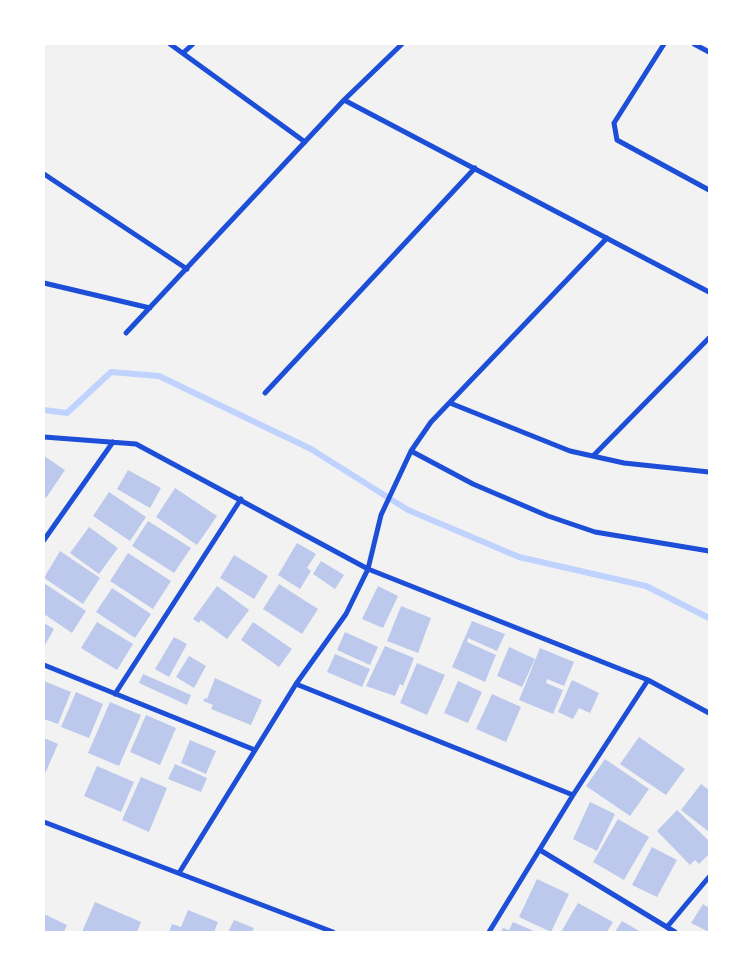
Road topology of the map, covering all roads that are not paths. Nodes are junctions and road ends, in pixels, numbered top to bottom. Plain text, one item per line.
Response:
1 (170, 44) edge
2 (192, 44) edge
3 (402, 44) edge
4 (664, 44) edge
5 (694, 44) edge
6 (709, 52) edge
7 (183, 53) junction
8 (344, 100) junction
9 (305, 142) junction
10 (475, 168) junction
11 (44, 174) edge
12 (709, 190) edge
13 (607, 238) junction
14 (187, 269) junction
15 (44, 283) edge
16 (709, 292) edge
17 (150, 308) junction
18 (126, 334) dead end
19 (709, 338) edge
20 (266, 393) dead end
21 (450, 403) junction
22 (44, 437) edge
23 (113, 442) junction
24 (411, 451) junction
25 (593, 456) junction
26 (709, 472) edge
27 (241, 500) junction
28 (44, 540) edge
29 (709, 551) edge
30 (368, 569) junction
31 (44, 665) edge
32 (648, 680) junction
33 (296, 684) junction
34 (115, 694) junction
35 (709, 713) edge
36 (255, 750) junction
37 (573, 795) junction
38 (44, 822) edge
39 (540, 850) junction
40 (179, 873) junction
41 (709, 877) edge
42 (667, 927) junction
43 (332, 932) edge
44 (489, 932) edge
45 (675, 932) edge

1 - 7 street
2 - 7 street
3 - 8 street
4 - 12 street
5 - 6 street
7 - 9 street
8 - 9 street
8 - 10 street
9 - 14 street
10 - 13 street
10 - 20 street
11 - 14 street
13 - 16 street
13 - 21 street
14 - 17 street
15 - 17 street
17 - 18 street
19 - 25 street
21 - 24 street
21 - 25 street
22 - 23 street
23 - 27 street
23 - 28 street
24 - 29 street
24 - 30 street
25 - 26 street
27 - 30 street
27 - 34 street
30 - 32 street
30 - 33 street
31 - 34 street
32 - 35 street
32 - 37 street
33 - 36 street
33 - 37 street
34 - 36 street
36 - 40 street
37 - 39 street
38 - 40 street
39 - 42 street
39 - 44 street
40 - 43 street
41 - 42 street
42 - 45 street

